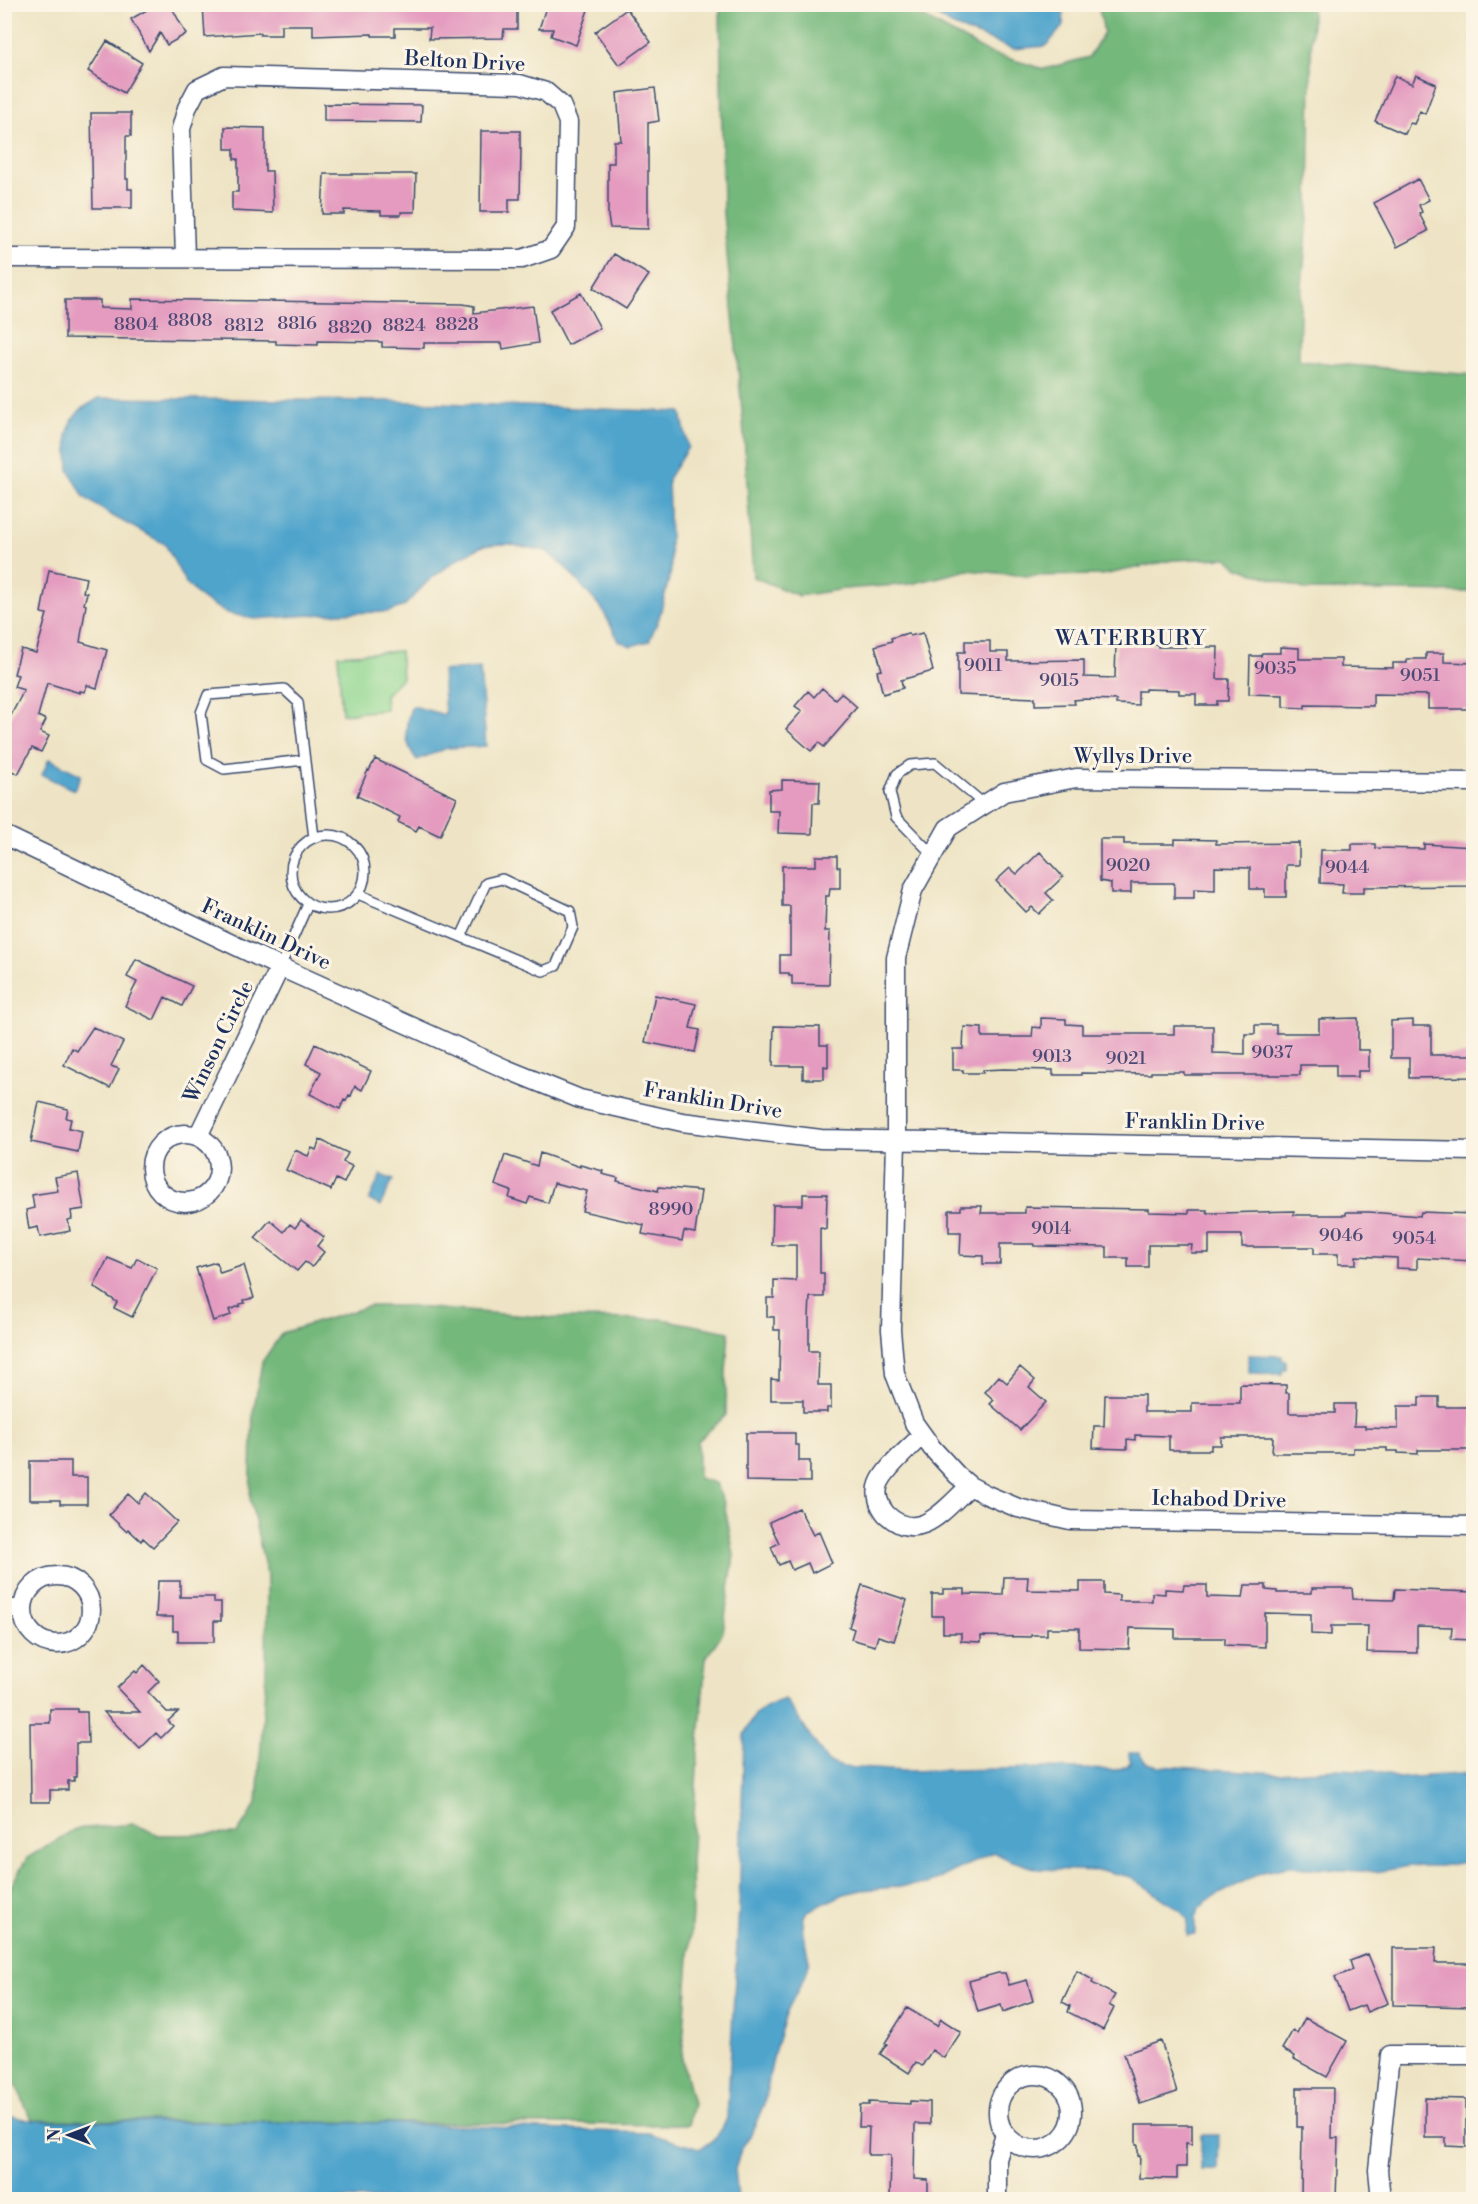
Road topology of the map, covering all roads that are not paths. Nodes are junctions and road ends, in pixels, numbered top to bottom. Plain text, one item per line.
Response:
1 (185, 257) junction
2 (4, 258) edge
3 (304, 760) junction
4 (1473, 782) edge
5 (985, 805) junction
6 (4, 836) edge
7 (314, 837) junction
8 (933, 855) junction
9 (358, 894) junction
10 (308, 904) junction
11 (461, 937) junction
12 (280, 967) junction
13 (198, 1136) dead end
14 (896, 1140) junction
15 (1473, 1151) edge
16 (922, 1435) junction
17 (970, 1486) junction
18 (1473, 1526) edge
19 (4, 1609) edge
20 (23, 1609) dead end
21 (1473, 2055) edge
22 (1005, 2134) junction
23 (997, 2199) edge
24 (1381, 2199) edge

1 - 1 street, Belton Drive
1 - 2 street, Belton Drive
3 - 3 lane
3 - 7 lane
4 - 5 street, Wyllys Drive
5 - 8 street, Wyllys Drive
5 - 8 lane
6 - 12 street, Franklin Drive
7 - 9 lane
7 - 10 lane
8 - 14 street, Wyllys Drive
9 - 10 lane
9 - 11 lane
10 - 12 lane
11 - 11 lane
12 - 13 street, Winson Circle
12 - 14 street, Franklin Drive
14 - 15 street, Franklin Drive
14 - 16 street, Ichabod Drive
16 - 17 street, Ichabod Drive
16 - 17 street
17 - 18 street, Ichabod Drive
19 - 20 street
21 - 24 street
22 - 22 street
22 - 23 street

